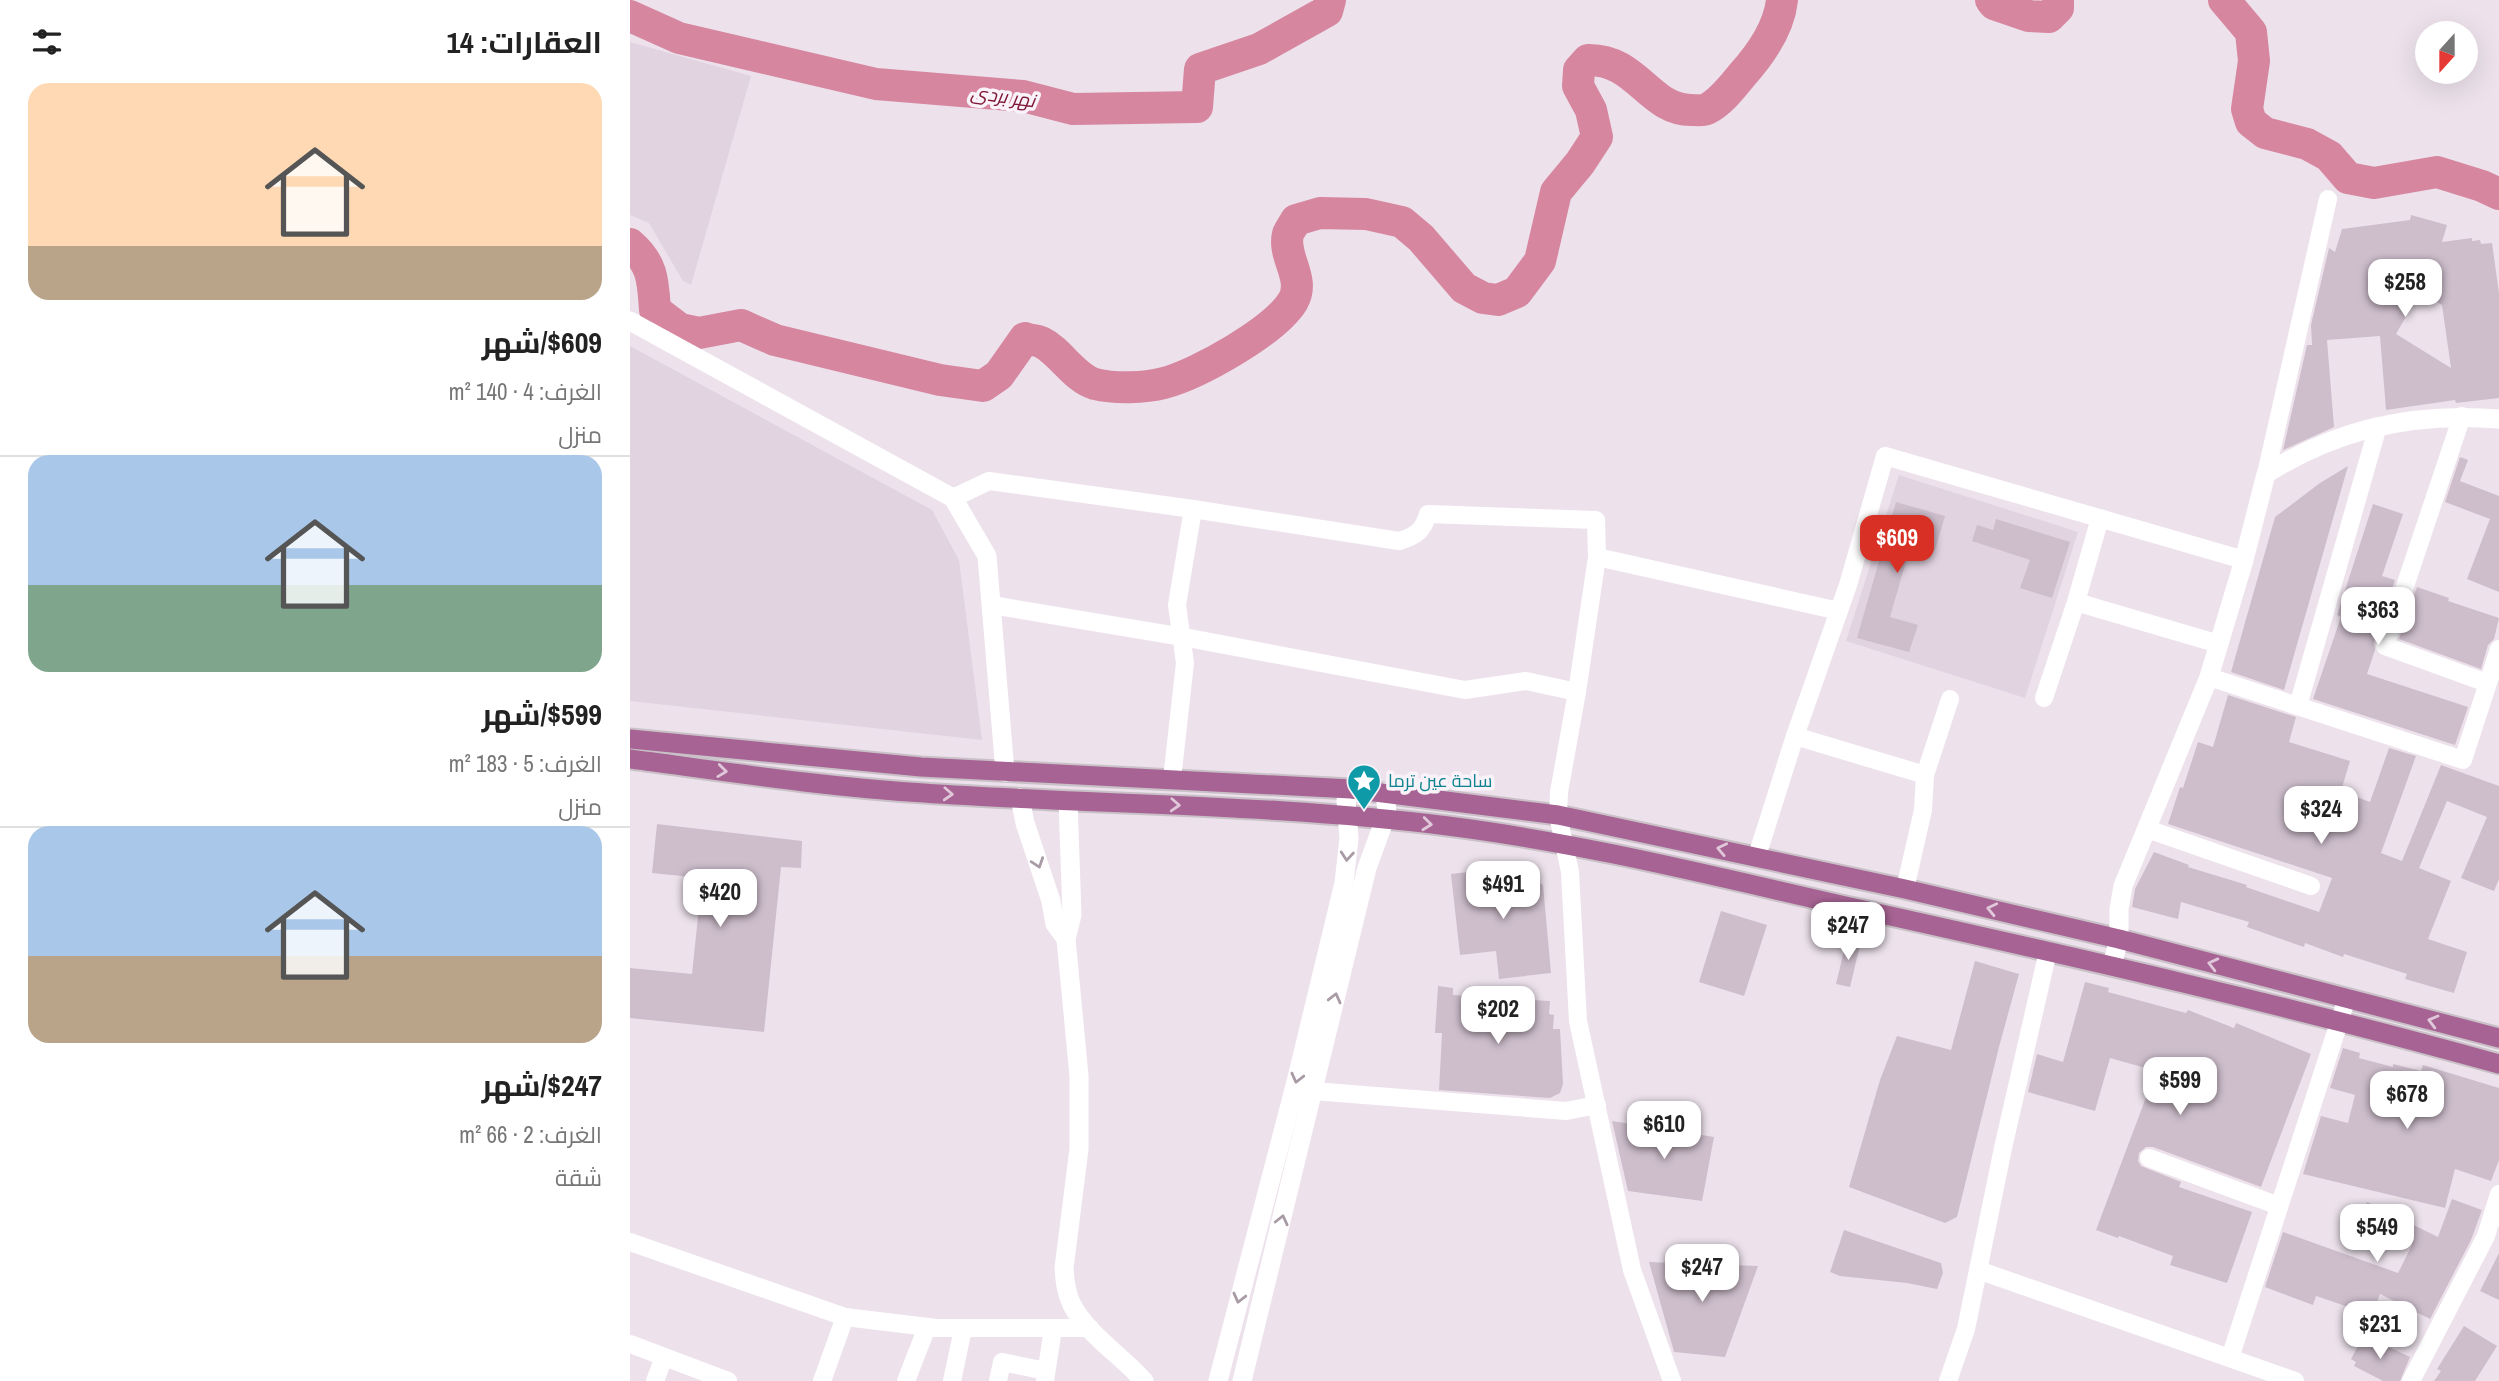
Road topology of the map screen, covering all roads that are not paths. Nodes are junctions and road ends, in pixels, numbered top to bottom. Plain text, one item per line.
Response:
1 (2328, 199) dead end
2 (630, 321) edge
3 (2462, 416) junction
4 (2499, 419) edge
5 (2378, 425) junction
6 (2266, 474) junction
7 (953, 498) junction
8 (1192, 509) junction
9 (2100, 519) junction
10 (1597, 557) junction
11 (2244, 560) junction
12 (2076, 602) junction
13 (992, 605) junction
14 (1839, 611) junction
15 (1183, 638) junction
16 (2219, 644) junction
17 (2499, 649) edge
18 (2209, 677) junction
19 (2487, 683) junction
20 (1577, 692) junction
21 (2044, 698) dead end
22 (1950, 699) dead end
23 (2298, 706) junction
24 (1795, 736) junction
25 (630, 738) edge
26 (676, 743) junction
27 (630, 759) edge
28 (673, 765) junction
29 (1005, 772) junction
30 (1925, 775) junction
31 (1172, 779) junction
32 (1351, 789) junction
33 (1385, 792) junction
34 (1020, 798) junction
35 (1068, 800) junction
36 (1558, 815) junction
37 (1347, 816) junction
38 (1385, 819) junction
39 (2147, 829) junction
40 (1564, 843) junction
41 (1757, 856) junction
42 (2311, 886) dead end
43 (1905, 889) junction
44 (1066, 939) junction
45 (2119, 939) junction
46 (2048, 951) junction
47 (2112, 965) junction
48 (2347, 998) junction
49 (2340, 1020) junction
50 (2499, 1038) edge
51 (2499, 1064) edge
52 (1312, 1091) junction
53 (1597, 1105) junction
54 (2149, 1158) dead end
55 (2499, 1194) edge
56 (2279, 1206) junction
57 (630, 1242) edge
58 (1978, 1270) junction
59 (845, 1317) junction
60 (926, 1327) junction
61 (1090, 1328) junction
62 (964, 1329) junction
63 (1053, 1329) junction
64 (630, 1345) edge
65 (664, 1357) junction
66 (2230, 1358) junction
67 (1045, 1376) edge
68 (656, 1381) edge
69 (728, 1381) edge
70 (822, 1381) edge
71 (906, 1381) edge
72 (952, 1381) edge
73 (998, 1381) edge
74 (1144, 1381) edge
75 (1218, 1381) edge
76 (1242, 1381) edge
77 (1672, 1381) edge
78 (1948, 1381) edge
79 (2295, 1381) edge
80 (2411, 1381) edge

1 - 6 street
2 - 7 street
3 - 4 street
3 - 5 street
3 - 19 street
5 - 6 street
5 - 23 street
6 - 11 street
7 - 8 street
7 - 13 street
8 - 10 street
8 - 15 street
9 - 11 street
9 - 12 street
9 - 14 street
10 - 14 street
10 - 20 street
11 - 16 street
12 - 16 street
12 - 21 street
13 - 15 street
13 - 29 street
14 - 24 street
15 - 20 street
15 - 31 street
16 - 18 street
17 - 19 street
18 - 23 street
18 - 39 street
19 - 23 street
20 - 36 street
22 - 30 street
24 - 30 street
24 - 41 street
25 - 26 main road
26 - 28 main road
26 - 29 main road
27 - 28 main road
28 -> 34 main road
29 - 31 main road
30 - 43 street
31 - 32 main road
32 - 33 main road
32 - 37 street
33 - 36 main road
33 - 38 street
34 - 35 main road
34 -> 44 street
35 -> 37 main road
35 - 44 street
36 - 40 street
41 -> 36 main road
37 - 38 main road
37 -> 75 street
38 -> 40 main road
52 -> 38 street
39 - 42 street
39 - 45 street
40 - 46 main road
40 - 53 street
41 - 43 main road
45 -> 43 main road
44 - 61 street
45 - 47 street
48 -> 45 main road
46 - 47 main road
46 - 58 street
47 - 49 main road
48 - 49 street
50 -> 48 main road
49 - 51 main road
49 - 56 street
52 - 53 street
76 -> 52 street
53 - 77 street
54 - 56 street
55 - 80 street
56 - 66 street
57 - 59 street
58 - 66 street
58 - 78 street
59 - 60 street
59 - 70 street
60 - 62 street
60 - 71 street
61 - 63 street
61 - 74 street
62 - 63 street
62 - 72 street
63 - 67 street
64 - 65 street
65 - 68 street
65 - 69 street
66 - 79 street
67 - 73 street

